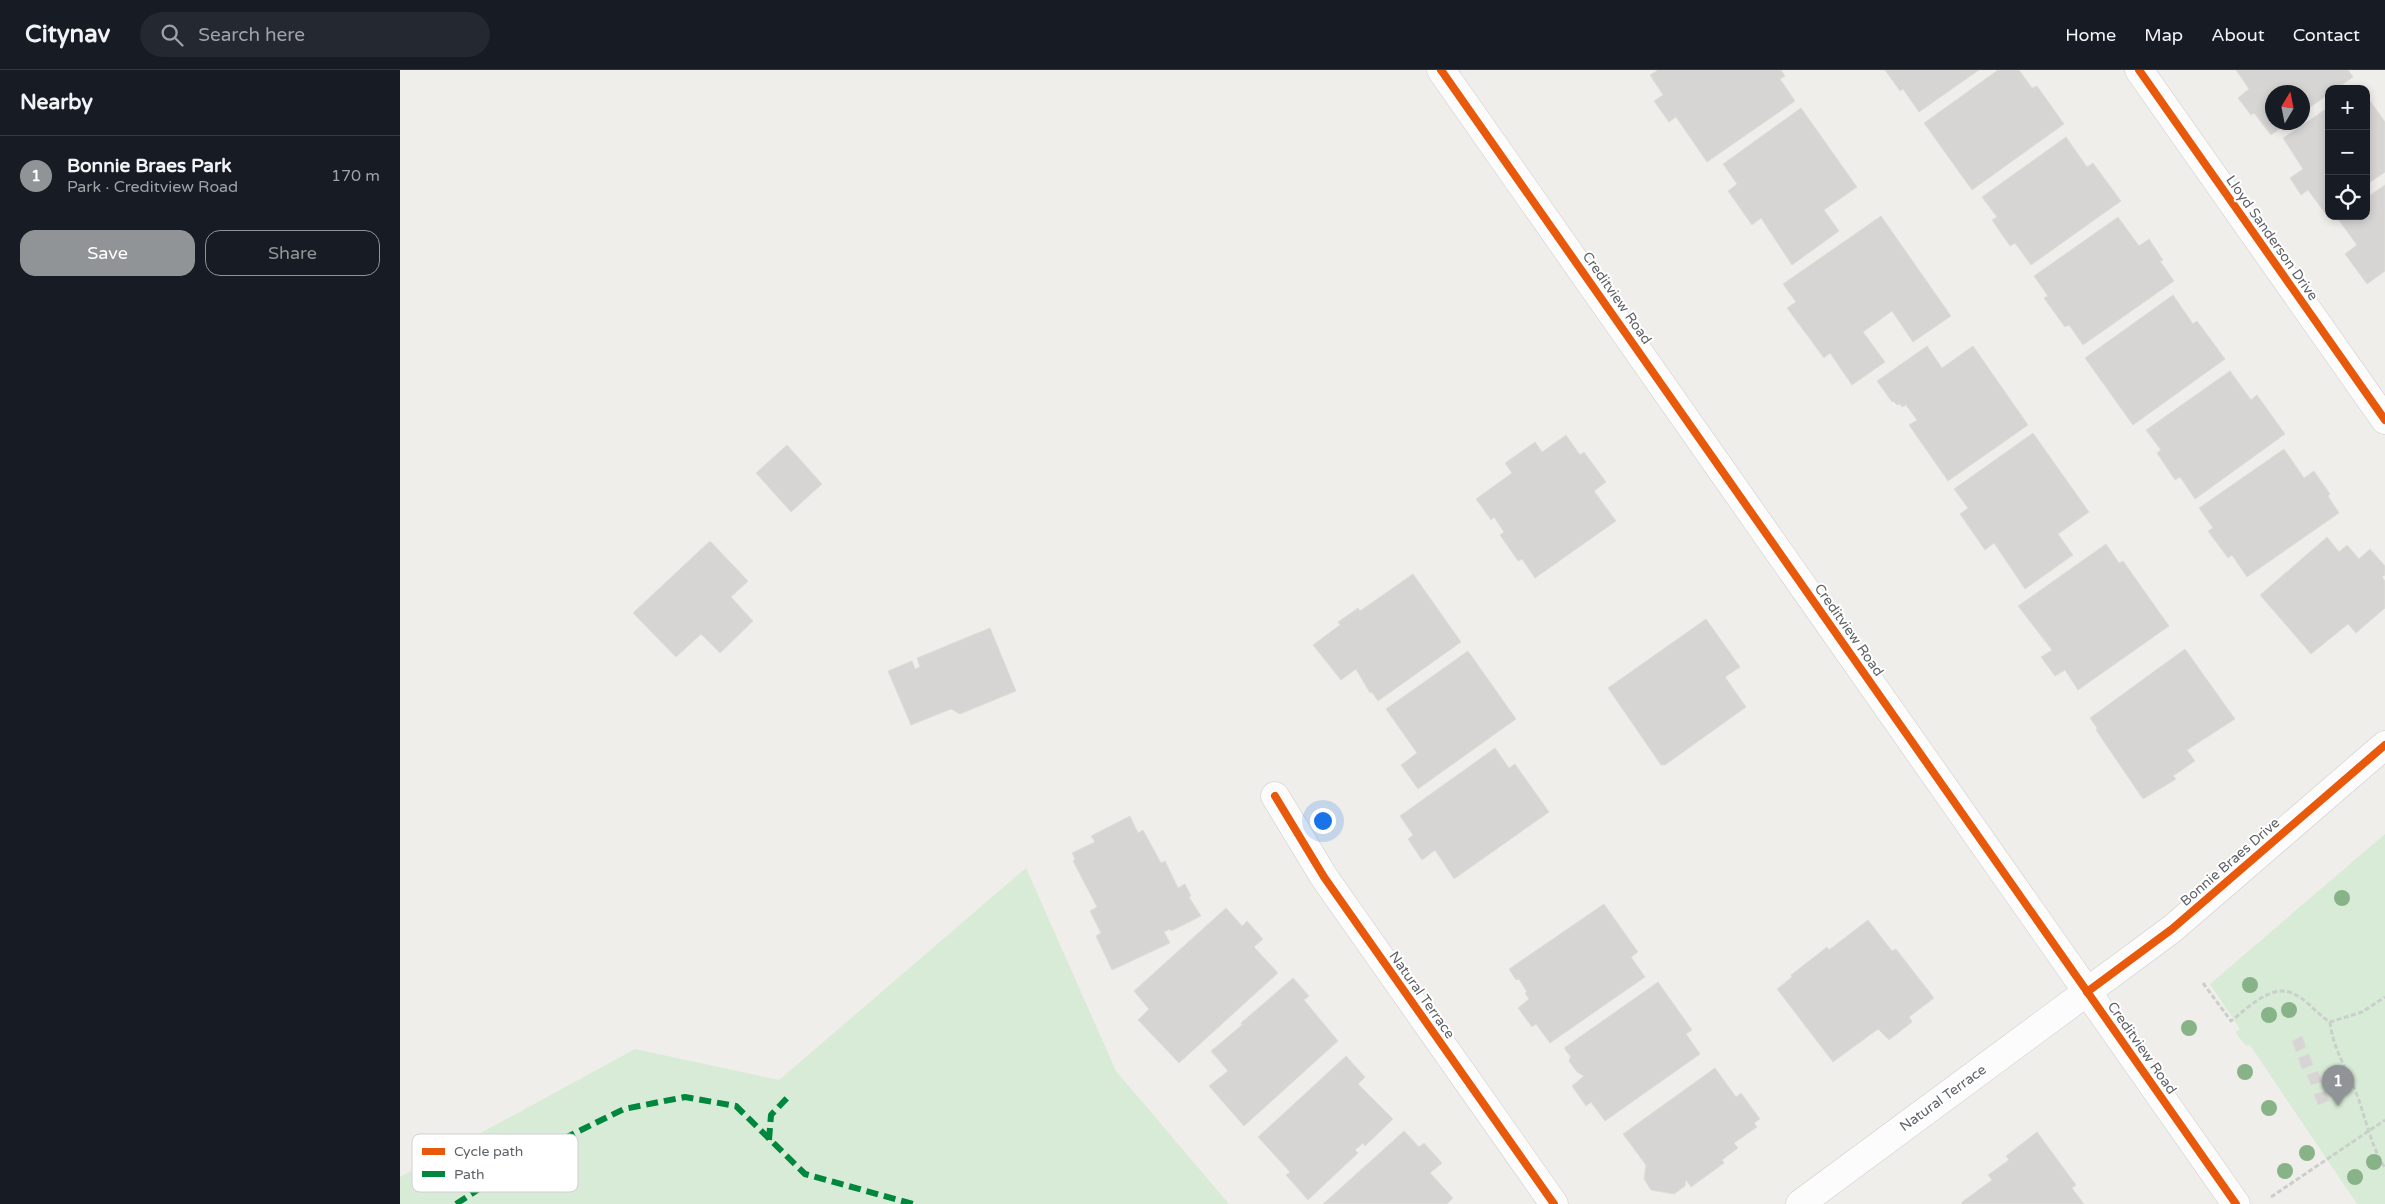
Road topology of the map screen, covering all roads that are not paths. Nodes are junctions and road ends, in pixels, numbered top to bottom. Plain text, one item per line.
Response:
1 (1441, 70) edge
2 (2139, 70) edge
3 (2385, 420) edge
4 (2385, 745) edge
5 (1275, 796) dead end
6 (2087, 992) junction
7 (1554, 1204) edge
8 (1800, 1204) edge
9 (2236, 1204) edge

1 - 6 street, Creditview Road
2 - 3 street, Lloyd Sanderson Drive
4 - 6 street, Bonnie Braes Drive
5 - 7 street, Natural Terrace
6 - 8 street, Natural Terrace
6 - 9 street, Creditview Road

